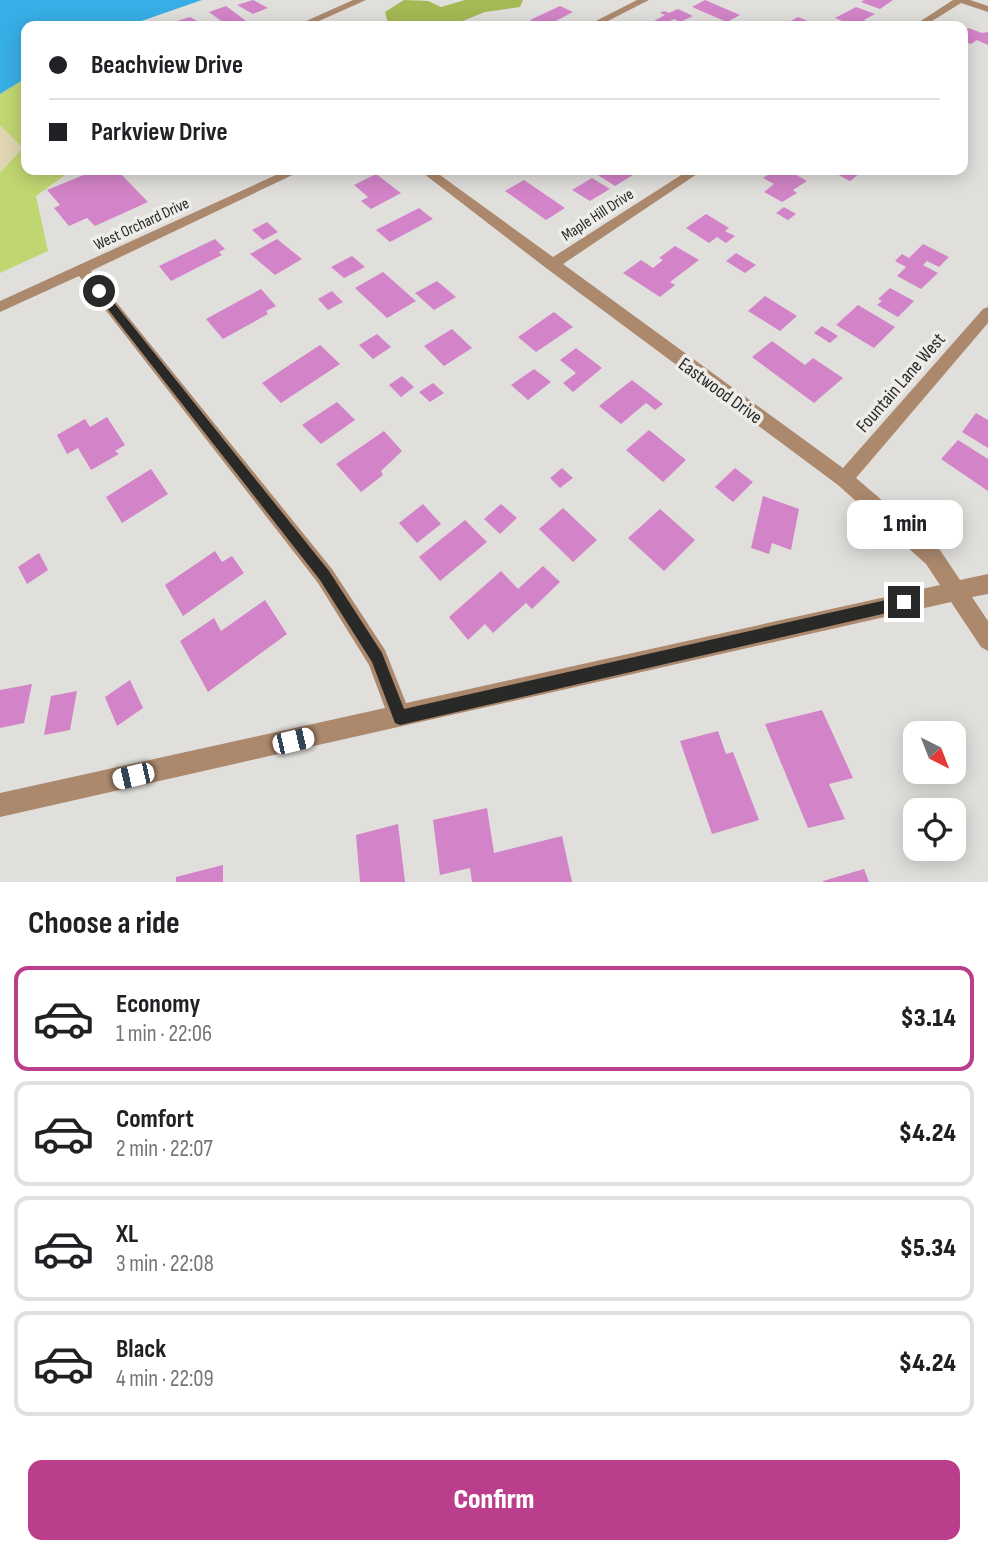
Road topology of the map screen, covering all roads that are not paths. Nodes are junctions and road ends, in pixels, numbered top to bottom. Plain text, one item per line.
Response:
1 (361, 0) edge
2 (644, 0) edge
3 (960, 0) edge
4 (988, 9) edge
5 (312, 21) edge
6 (601, 21) edge
7 (926, 21) edge
8 (286, 175) edge
9 (432, 175) edge
10 (689, 175) edge
11 (551, 265) junction
12 (82, 270) junction
13 (0, 307) edge
14 (988, 313) edge
15 (844, 479) junction
16 (988, 584) edge
17 (957, 590) junction
18 (988, 640) edge
19 (400, 717) junction
20 (0, 805) edge

1 - 5 street
2 - 6 street
3 - 4 street
3 - 7 street
8 - 12 street, West Orchard Drive
9 - 11 street, Eastwood Drive
10 - 11 street, Maple Hill Drive
11 - 15 street, Eastwood Drive
12 - 13 street, West Orchard Drive
12 - 19 street
14 - 15 street, Fountain Lane West
15 - 17 street, Eastwood Drive
16 - 17 street
17 - 18 street, Eastwood Drive
17 - 19 street
19 - 20 street

